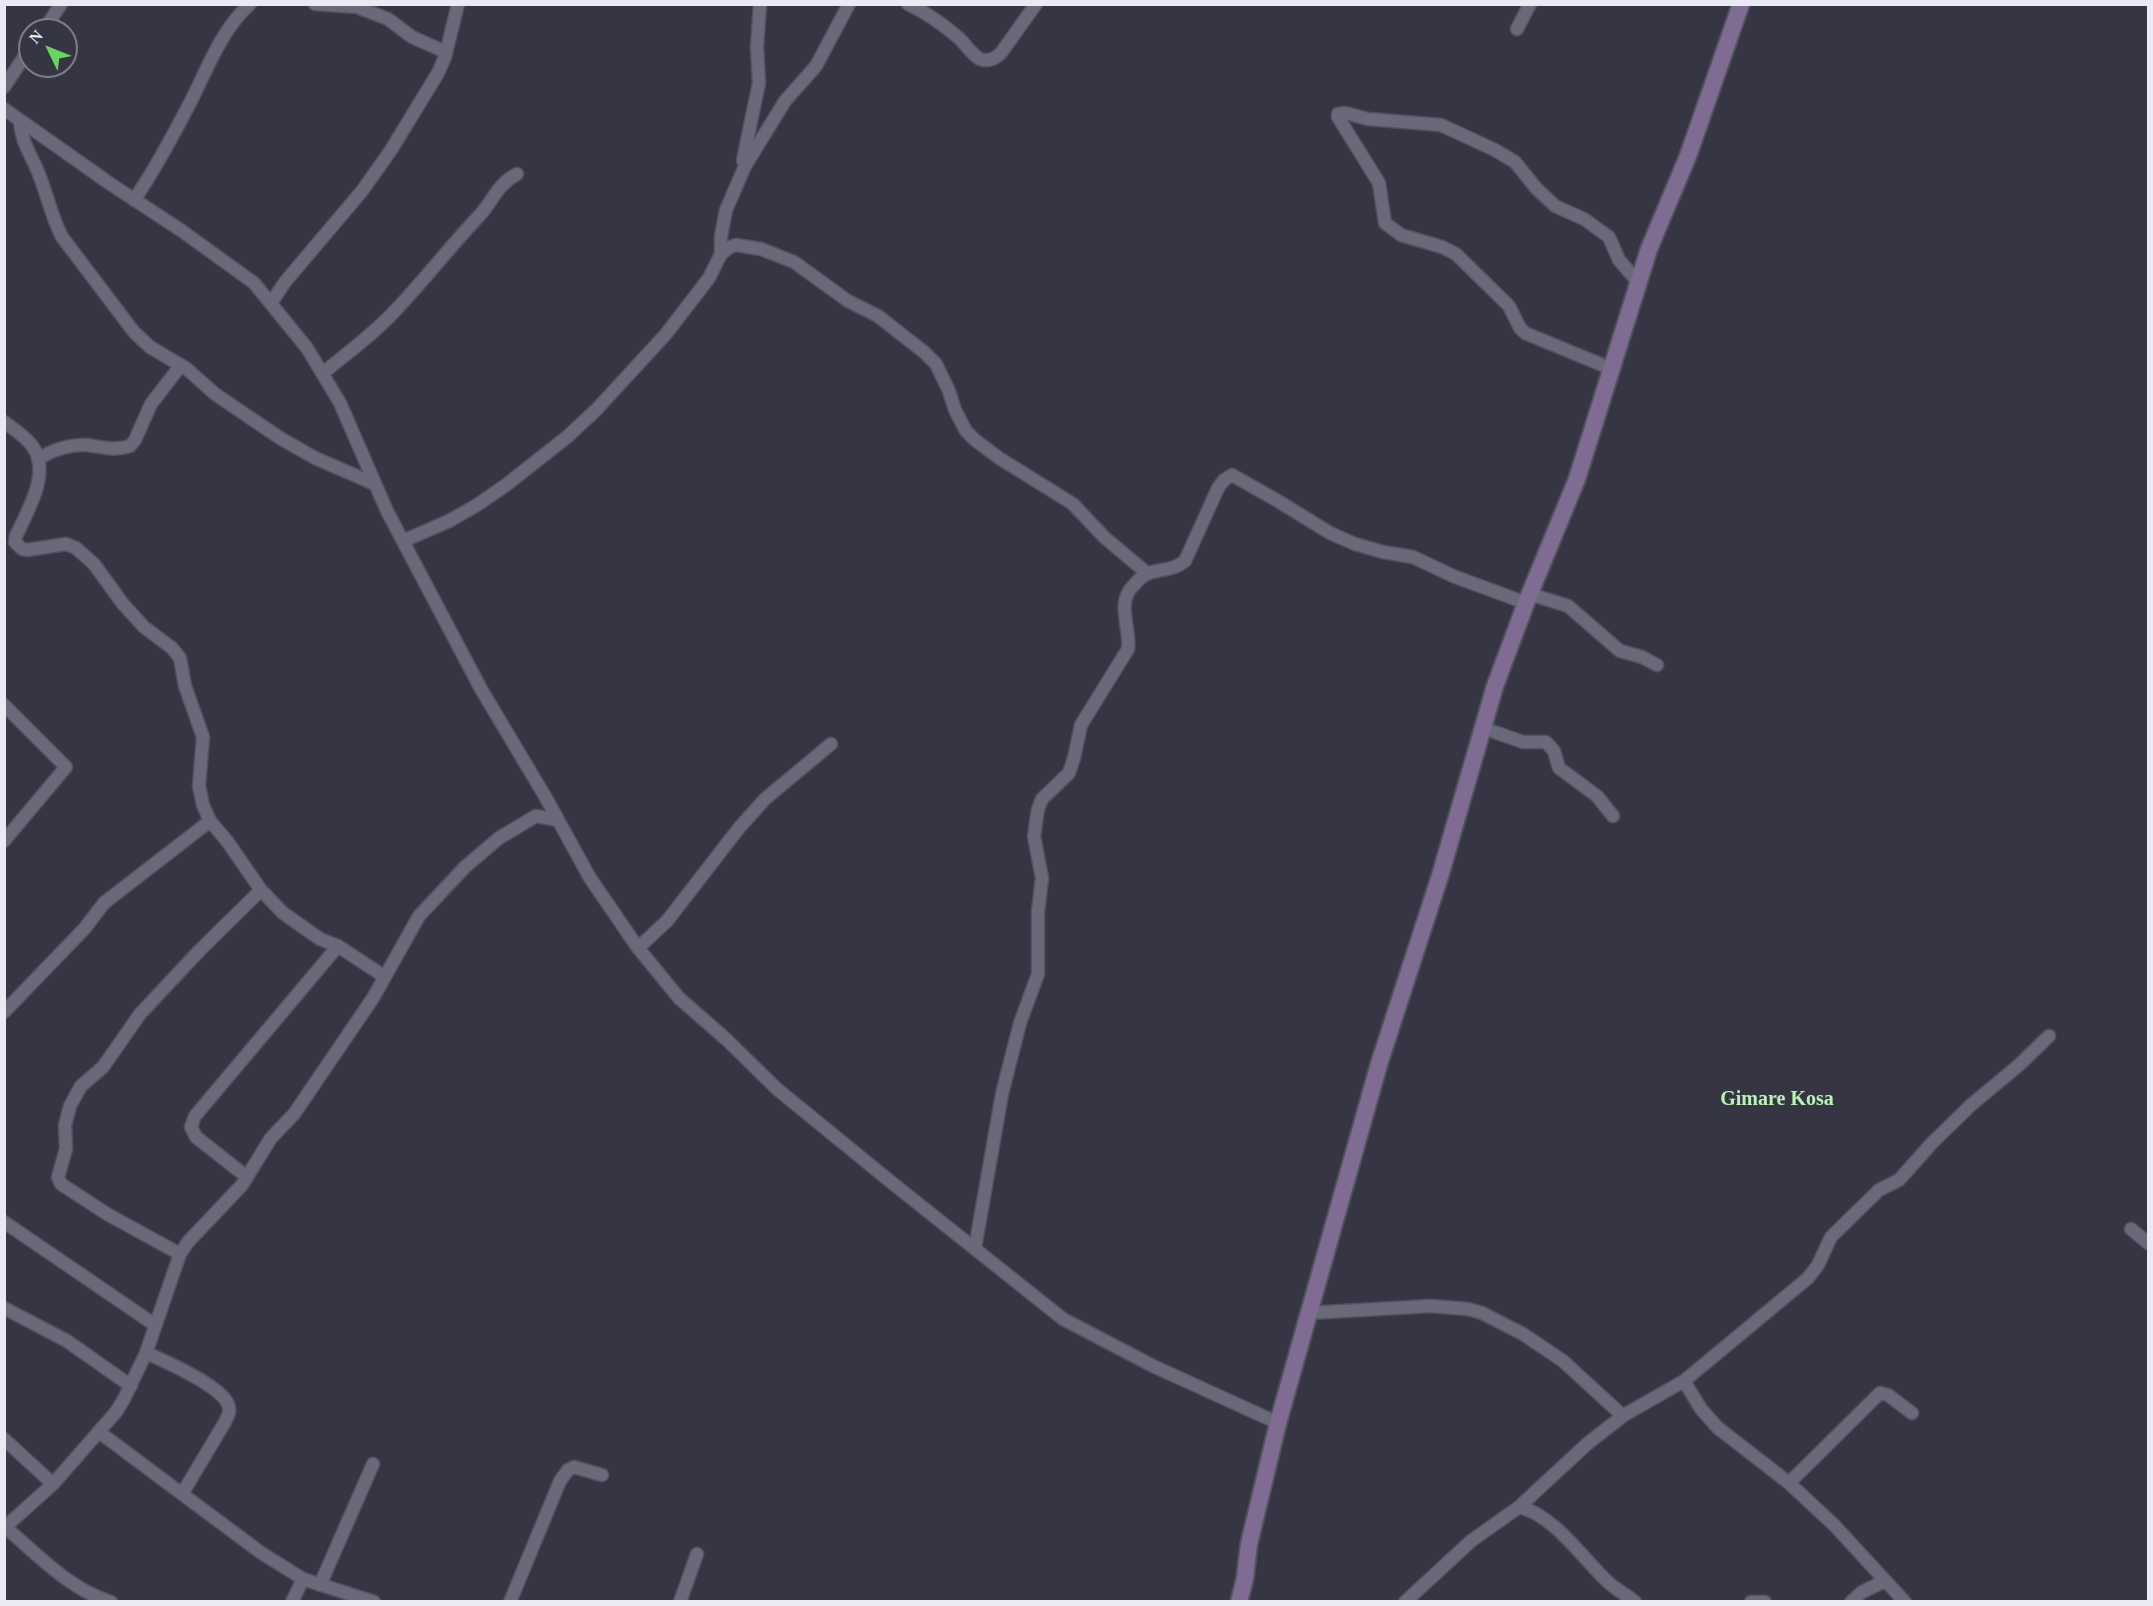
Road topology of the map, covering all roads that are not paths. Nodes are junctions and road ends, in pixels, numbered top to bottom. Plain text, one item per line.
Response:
1 (61, 4) edge
2 (250, 4) edge
3 (315, 4) edge
4 (458, 4) edge
5 (760, 4) edge
6 (849, 4) edge
7 (908, 4) edge
8 (1036, 4) edge
9 (1530, 4) edge
10 (1742, 4) edge
11 (52, 18) edge
12 (1516, 29) dead end
13 (446, 52) junction
14 (18, 66) edge
15 (4, 87) edge
16 (4, 109) edge
17 (20, 121) junction
18 (745, 166) junction
19 (517, 174) dead end
20 (134, 200) junction
21 (721, 254) junction
22 (1638, 282) junction
23 (271, 303) junction
24 (181, 364) junction
25 (1612, 369) junction
26 (322, 373) junction
27 (4, 422) edge
28 (40, 454) junction
29 (375, 484) junction
30 (403, 541) junction
31 (1148, 574) junction
32 (1528, 599) junction
33 (1657, 665) dead end
34 (4, 705) edge
35 (1483, 728) junction
36 (831, 744) dead end
37 (546, 798) junction
38 (536, 816) junction
39 (1613, 816) dead end
40 (210, 820) junction
41 (558, 820) junction
42 (4, 842) edge
43 (261, 890) junction
44 (338, 946) junction
45 (638, 948) junction
46 (385, 977) junction
47 (4, 1012) edge
48 (2049, 1036) dead end
49 (247, 1177) junction
50 (4, 1222) edge
51 (2131, 1229) dead end
52 (2148, 1243) edge
53 (975, 1248) junction
54 (180, 1254) junction
55 (4, 1308) edge
56 (1309, 1313) junction
57 (155, 1325) junction
58 (146, 1353) junction
59 (1684, 1381) junction
60 (131, 1386) junction
61 (1912, 1413) dead end
62 (1623, 1416) junction
63 (1278, 1423) junction
64 (99, 1432) junction
65 (4, 1439) edge
66 (373, 1464) dead end
67 (602, 1475) dead end
68 (1789, 1483) junction
69 (53, 1484) junction
70 (182, 1494) junction
71 (1519, 1507) junction
72 (5, 1528) edge
73 (697, 1554) dead end
74 (303, 1579) junction
75 (1885, 1581) junction
76 (320, 1585) junction
77 (111, 1602) edge
78 (292, 1602) edge
79 (374, 1602) edge
80 (510, 1602) edge
81 (680, 1602) edge
82 (1239, 1602) edge
83 (1405, 1602) edge
84 (1635, 1602) edge
85 (1751, 1602) edge
86 (1765, 1602) edge
87 (1851, 1602) edge
88 (1905, 1602) edge

1 - 11 street
2 - 20 street
3 - 13 street
4 - 13 street
5 - 18 street
6 - 18 street
7 - 8 street
9 - 12 street
10 - 22 street
13 - 23 street
14 - 15 street
16 - 17 street
17 - 20 street
17 - 24 street
18 - 21 street
19 - 26 street
20 - 23 street
21 - 30 street
21 - 31 street
22 - 25 street
22 - 25 street
23 - 26 street
24 - 28 street
24 - 29 street
25 - 32 street
26 - 29 street
27 - 28 street
28 - 40 street
29 - 30 street
30 - 37 street
31 - 32 street
31 - 53 street
32 - 33 street
32 - 35 street
34 - 42 street
35 - 39 street
35 - 56 street
36 - 45 street
37 - 38 street
37 - 41 street
38 - 41 street
38 - 46 street
40 - 43 street
40 - 47 street
41 - 45 street
43 - 44 street
43 - 54 street
44 - 46 street
44 - 49 street
45 - 53 street
46 - 49 street
48 - 59 street
49 - 54 street
50 - 57 street
51 - 52 street
53 - 63 street
54 - 57 street
55 - 60 street
56 - 62 street
56 - 63 street
57 - 58 street
58 - 60 street
58 - 70 street
59 - 62 street
59 - 68 street
60 - 64 street
61 - 68 street
62 - 71 street
63 - 82 street
64 - 69 street
64 - 70 street
65 - 69 street
66 - 76 street
67 - 80 street
68 - 75 street
69 - 72 street
70 - 74 street
71 - 83 street
71 - 84 street
72 - 77 street
73 - 81 street
74 - 76 street
74 - 78 street
75 - 87 street
75 - 88 street
76 - 79 street
85 - 86 street

